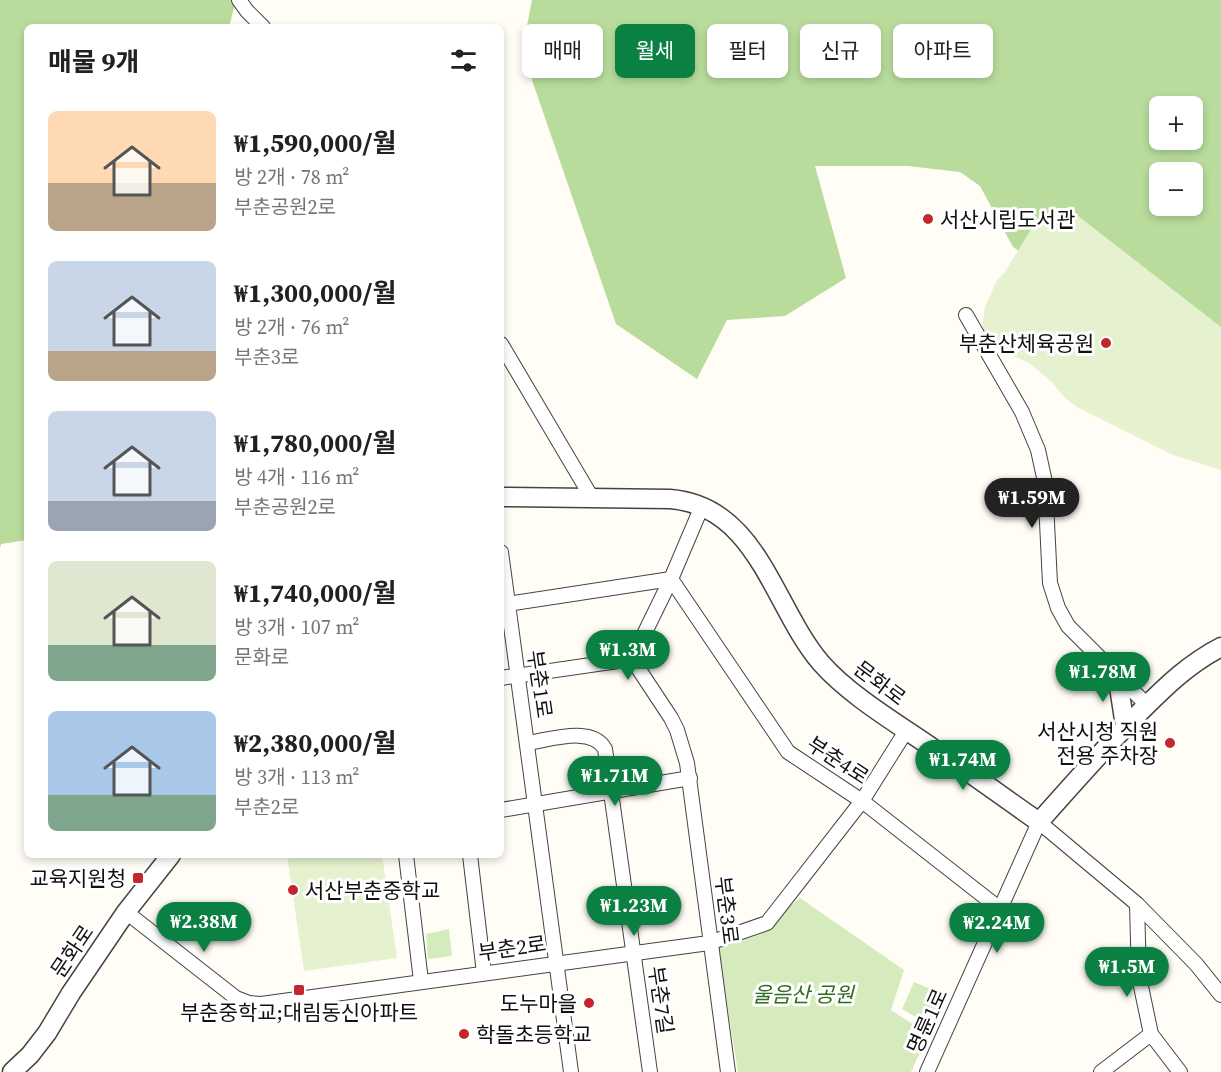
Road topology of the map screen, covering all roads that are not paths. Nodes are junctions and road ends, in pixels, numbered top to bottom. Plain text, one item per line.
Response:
1 (239, 0) edge
2 (260, 24) edge
3 (966, 315) dead end
4 (504, 349) edge
5 (504, 496) edge
6 (592, 498) junction
7 (702, 506) junction
8 (671, 579) junction
9 (504, 604) edge
10 (1221, 647) edge
11 (632, 659) junction
12 (1117, 674) junction
13 (518, 676) junction
14 (504, 678) edge
15 (1148, 705) junction
16 (1125, 726) junction
17 (906, 731) junction
18 (526, 743) junction
19 (690, 778) junction
20 (611, 792) junction
21 (862, 801) junction
22 (535, 804) junction
23 (504, 809) edge
24 (1039, 822) junction
25 (169, 858) edge
26 (406, 858) edge
27 (470, 858) edge
28 (1137, 904) junction
29 (1000, 909) junction
30 (126, 912) junction
31 (710, 943) junction
32 (633, 953) junction
33 (556, 963) junction
34 (484, 973) junction
35 (421, 981) junction
36 (1221, 995) edge
37 (1151, 1034) junction
38 (12, 1072) edge
39 (571, 1072) edge
40 (650, 1072) edge
41 (728, 1072) edge
42 (927, 1072) edge
43 (1101, 1072) edge
44 (1180, 1072) edge

1 - 2 street
3 - 12 street
4 - 6 street
5 - 6 street, 문화로
6 - 7 street, 문화로
7 - 8 street
7 - 17 street, 문화로
8 - 9 street
8 - 11 street
8 - 21 street, 부춘4로
9 - 13 street, 부춘1로
10 - 15 street
11 - 13 street
11 - 19 street, 부춘3로
12 - 15 street
12 - 16 street
13 - 14 street
13 - 18 street, 부춘1로
15 - 16 street
16 - 24 street
17 - 21 street, 부춘2로
17 - 24 street, 문화로
18 - 20 street, 부춘7길
18 - 22 street, 부춘1로
19 - 20 street
19 - 31 street, 부춘3로
20 - 22 street
20 - 32 street, 부춘7길
21 - 29 street, 부춘4로
21 - 31 street, 부춘2로
22 - 23 street
22 - 33 street, 부춘1로
24 - 28 street, 문화로
24 - 29 street, 명륜1로
25 - 30 street, 문화로
26 - 35 street
27 - 34 street
28 - 36 street, 문화로
28 - 37 street
29 - 42 street, 명륜1로
30 - 35 street, 부춘2로
30 - 38 street, 문화로
31 - 32 street, 부춘2로
31 - 41 street, 부춘3로
32 - 33 street, 부춘2로
32 - 40 street, 부춘7길
33 - 34 street, 부춘2로
33 - 39 street, 부춘1로
34 - 35 street, 부춘2로
37 - 43 street
37 - 44 street

